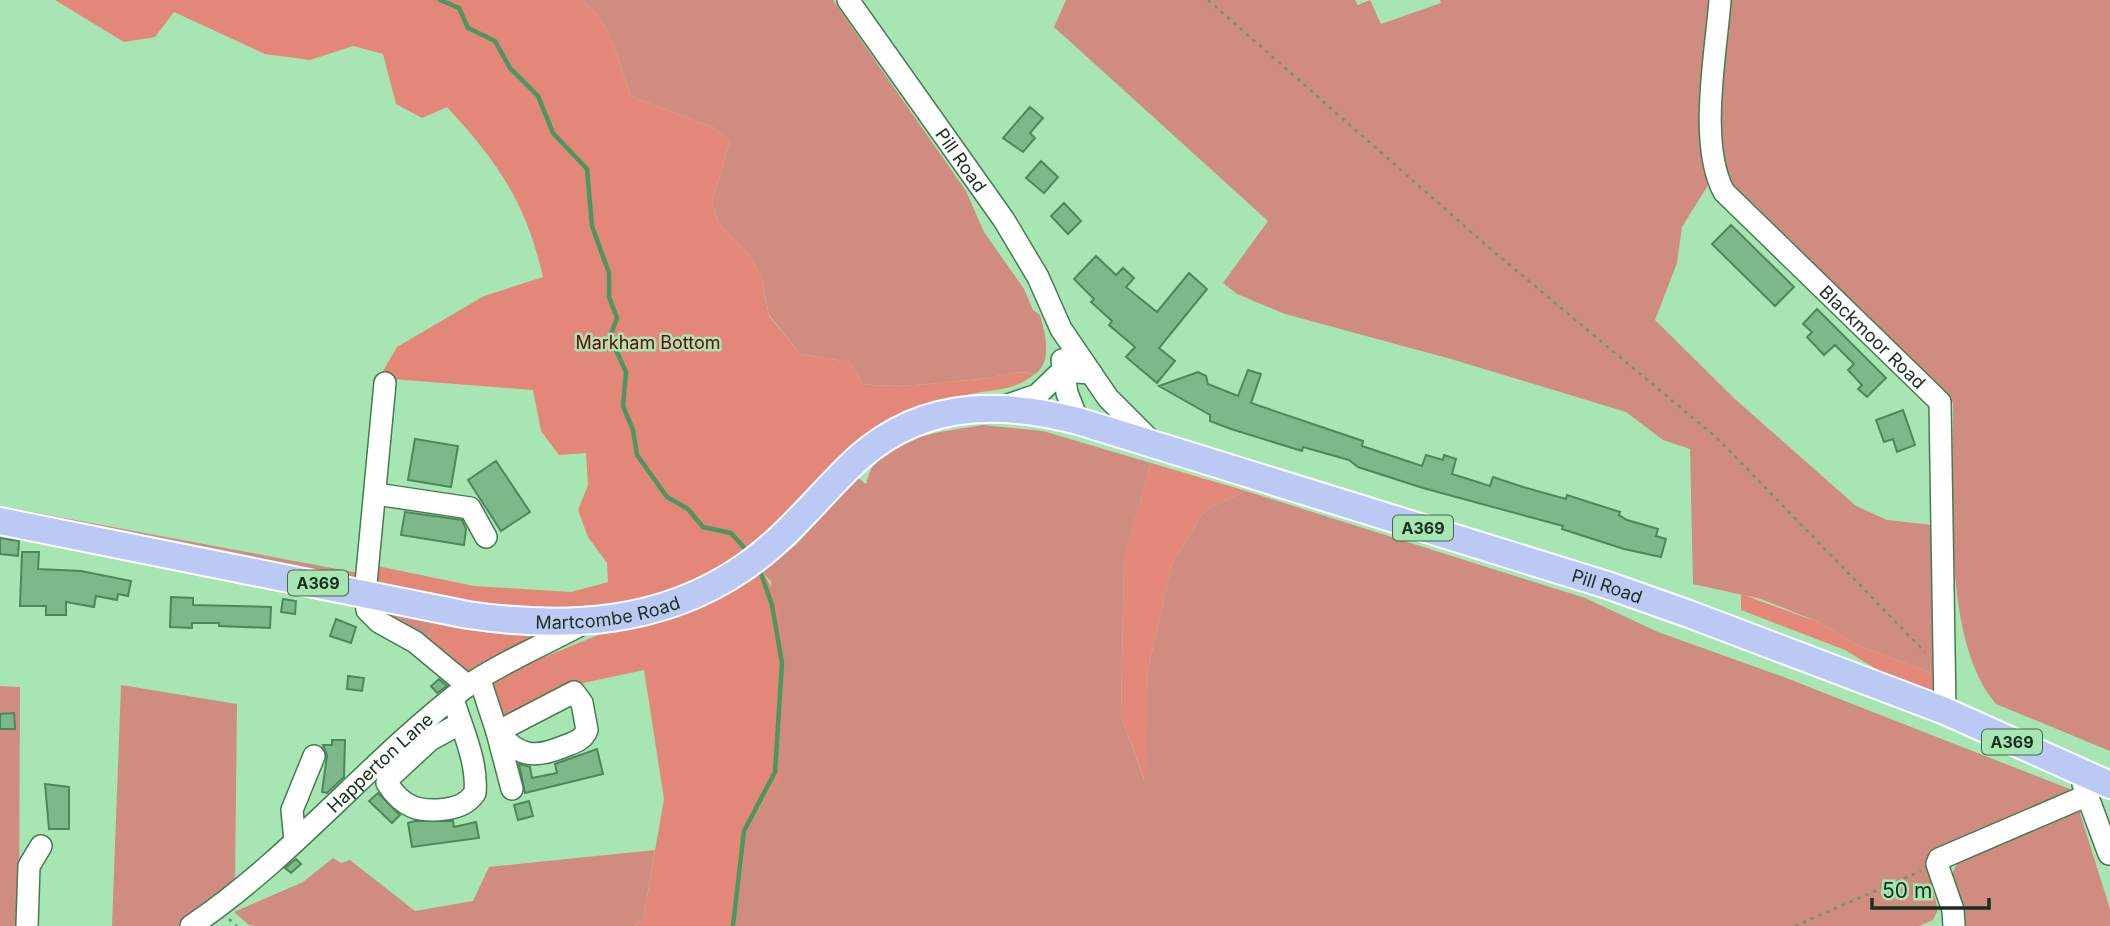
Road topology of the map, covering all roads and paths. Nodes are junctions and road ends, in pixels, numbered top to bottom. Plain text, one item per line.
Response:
1 (848, 0) edge
2 (1208, 0) edge
3 (1720, 0) edge
4 (1061, 330) junction
5 (1062, 371) junction
6 (1091, 373) junction
7 (384, 383) dead end
8 (1108, 398) junction
9 (1002, 407) junction
10 (1087, 424) junction
11 (1156, 445) junction
12 (376, 495) junction
13 (0, 521) edge
14 (486, 537) dead end
15 (365, 594) junction
16 (584, 623) junction
17 (1942, 665) junction
18 (467, 688) junction
19 (1945, 711) junction
20 (461, 723) junction
21 (314, 756) dead end
22 (2092, 784) edge
23 (512, 789) dead end
24 (295, 841) junction
25 (40, 846) dead end
26 (2109, 854) edge
27 (1937, 864) junction
28 (27, 926) edge
29 (191, 926) edge
30 (1795, 926) edge
31 (1954, 926) edge

1 - 4 street, Pill Road
2 - 17 path
3 - 17 street, Blackmoor Road
4 - 5 street, Pill Road
4 - 6 street, Pill Road
5 - 6 street
5 - 9 street
5 - 10 street, Pill Road
6 - 8 street, Pill Road
7 - 12 street
8 - 10 street
8 - 11 street, Pill Road
9 - 10 main road, Martcombe Road / A369
9 - 16 main road, Martcombe Road / A369
10 - 11 main road, Martcombe Road / A369
11 - 19 main road, Pill Road / A369
12 - 14 street
12 - 15 street
13 - 15 main road, Martcombe Road / A369
15 - 16 main road, Martcombe Road / A369
15 - 18 street
16 - 18 street, Happerton Lane
17 - 19 street, Blackmoor Road
18 - 20 street
18 - 23 street
18 - 24 street, Happerton Lane
19 - 22 main road, Pill Road / A369
20 - 20 street
21 - 24 street
22 - 26 street
22 - 27 street
24 - 29 street, Happerton Lane
25 - 28 street
27 - 30 path
27 - 31 street

